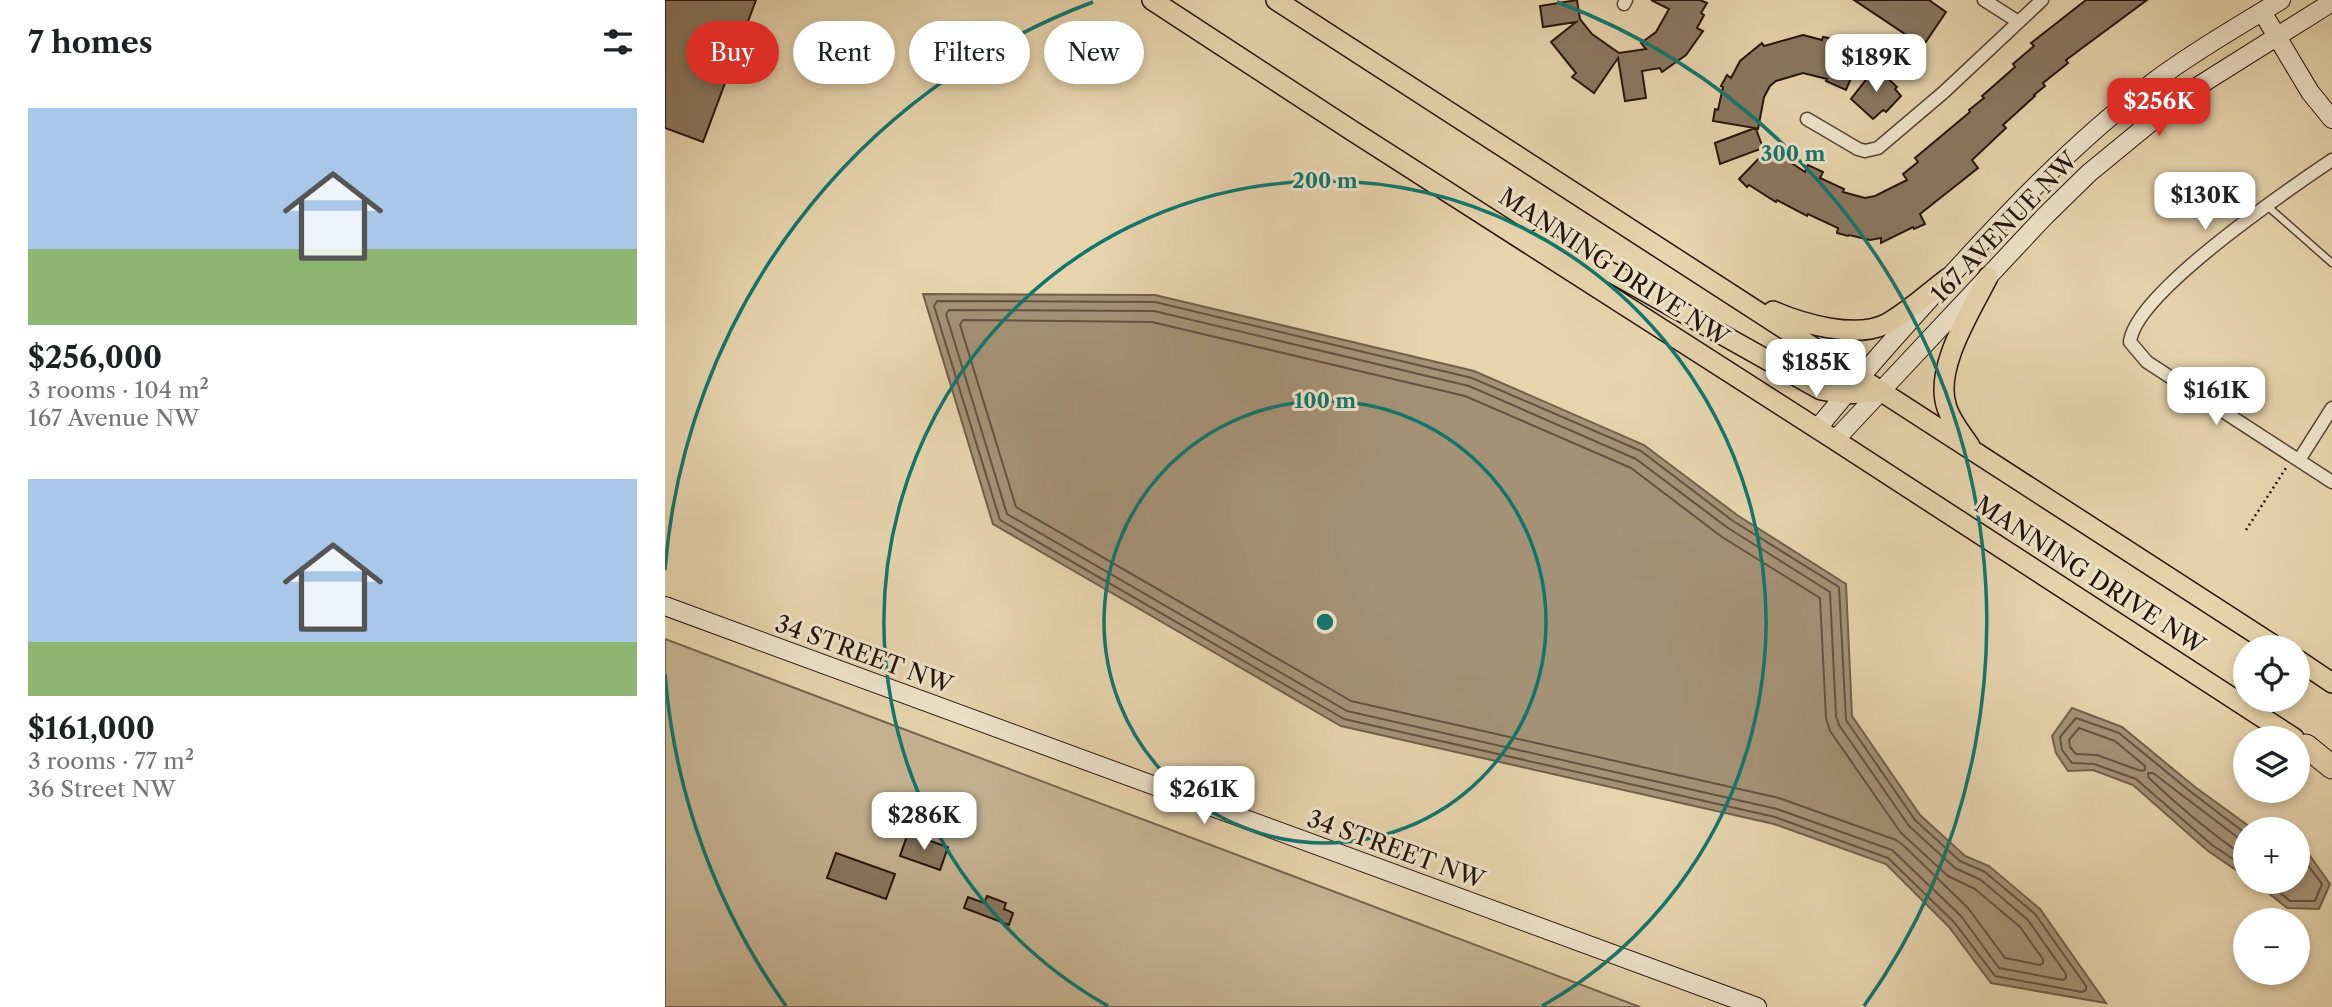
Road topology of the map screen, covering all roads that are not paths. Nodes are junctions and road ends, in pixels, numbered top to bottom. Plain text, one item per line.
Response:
1 (1152, 0) edge
2 (1276, 0) edge
3 (1984, 0) edge
4 (2042, 0) edge
5 (2281, 0) edge
6 (2332, 2) edge
7 (2265, 17) edge
8 (2017, 22) junction
9 (1807, 119) dead end
10 (2332, 119) edge
11 (2332, 160) edge
12 (2266, 205) junction
13 (1483, 214) junction
14 (2332, 263) edge
15 (1988, 277) junction
16 (1948, 278) junction
17 (1728, 291) junction
18 (1859, 377) junction
19 (1881, 392) junction
20 (1845, 394) junction
21 (2332, 408) edge
22 (1817, 429) junction
23 (1835, 440) junction
24 (1972, 449) junction
25 (2296, 459) junction
26 (2332, 482) edge
27 (665, 606) edge
28 (2258, 635) edge
29 (2310, 668) edge
30 (2332, 683) edge
31 (2274, 726) edge
32 (2310, 750) edge
33 (2332, 765) edge
34 (1756, 1007) edge

1 - 13 main road, MANNING DRIVE NW
2 - 17 main road, MANNING DRIVE NW
3 - 8 street
4 - 8 street
5 - 7 main road, 167 AVENUE NW
6 - 7 main road, 167 AVENUE NW
7 - 10 main road
7 - 15 main road, 167 AVENUE NW
7 - 16 main road, 167 AVENUE NW
8 - 9 street
11 - 12 street
12 - 14 lane
12 - 25 street
13 - 20 main road
13 - 22 main road, MANNING DRIVE NW
15 - 19 main road, 167 AVENUE NW
15 - 24 main road
16 - 17 main road
16 - 18 main road, 167 AVENUE NW
17 - 18 main road, MANNING DRIVE NW
18 - 19 main road, MANNING DRIVE NW
18 - 20 main road, 167 AVENUE NW
19 - 20 main road
19 - 23 main road, 167 AVENUE NW
19 - 24 main road, MANNING DRIVE NW
20 - 22 main road, 167 AVENUE NW
21 - 25 street
22 - 23 main road, MANNING DRIVE NW
23 - 31 main road, MANNING DRIVE NW
24 - 28 main road, MANNING DRIVE NW
25 - 26 street
27 - 34 main road, 34 STREET NW
29 - 30 main road
32 - 33 highway

